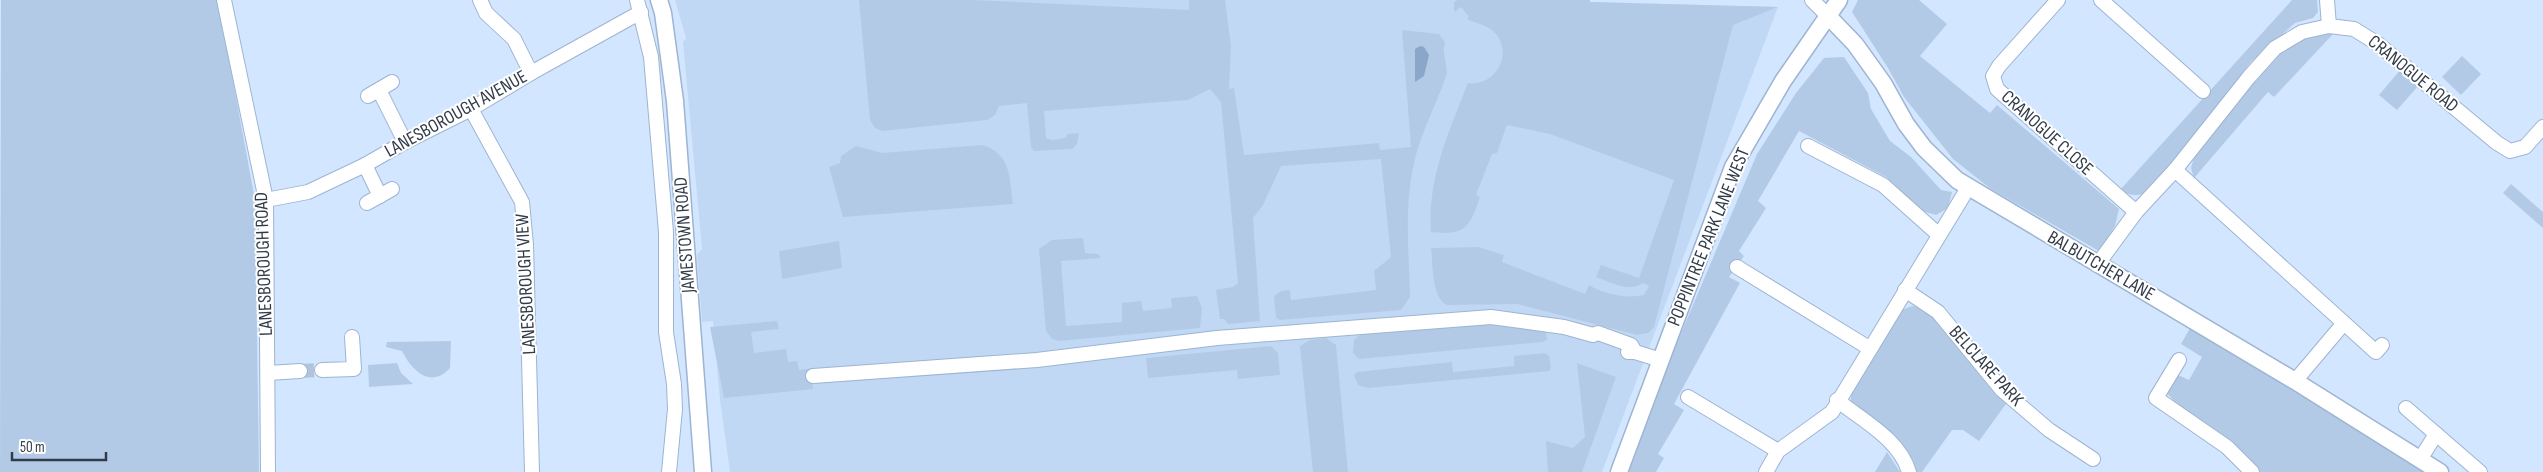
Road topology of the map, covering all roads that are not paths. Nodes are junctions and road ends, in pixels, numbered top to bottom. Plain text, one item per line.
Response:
1 (224, 0) edge
2 (480, 0) edge
3 (659, 0) edge
4 (1812, 0) edge
5 (1839, 0) edge
6 (2058, 0) edge
7 (2102, 0) edge
8 (2327, 0) edge
9 (639, 6) edge
10 (1828, 16) junction
11 (2329, 26) junction
12 (531, 73) junction
13 (392, 82) dead end
14 (2203, 91) dead end
15 (470, 109) junction
16 (2543, 127) edge
17 (405, 142) junction
18 (1808, 146) dead end
19 (365, 165) junction
20 (2175, 170) junction
21 (1968, 188) junction
22 (379, 196) dead end
23 (266, 200) junction
24 (2136, 212) junction
25 (1939, 235) junction
26 (2097, 265) junction
27 (1737, 267) dead end
28 (1905, 290) junction
29 (2344, 323) junction
30 (352, 337) dead end
31 (2382, 345) dead end
32 (1869, 348) junction
33 (1661, 360) junction
34 (2179, 360) dead end
35 (322, 370) tunnel mouth
36 (300, 371) tunnel mouth
37 (268, 373) junction
38 (813, 376) dead end
39 (2295, 381) junction
40 (1688, 397) dead end
41 (1837, 400) junction
42 (2406, 408) dead end
43 (2436, 434) junction
44 (1778, 451) junction
45 (2093, 458) dead end
46 (2421, 458) junction
47 (268, 472) edge
48 (532, 472) edge
49 (669, 472) edge
50 (703, 472) edge
51 (1620, 472) edge
52 (1766, 472) edge
53 (1909, 472) edge
54 (2252, 472) edge
55 (2440, 472) edge
56 (2480, 472) edge

1 - 23 street, LANESBOROUGH ROAD
2 - 12 street
3 - 50 street, JAMESTOWN ROAD
4 - 10 street
5 - 10 street
6 - 24 street, CRANOGUE CLOSE
7 - 14 street
8 - 11 street
9 - 12 street, LANESBOROUGH AVENUE
9 - 49 street
10 - 21 street, BALBUTCHER LANE
10 - 33 street, POPPINTREE PARK LANE WEST
11 - 16 street, CRANOGUE ROAD
11 - 20 street, CRANOGUE ROAD
12 - 15 street, LANESBOROUGH AVENUE
13 - 17 street
15 - 17 street, LANESBOROUGH AVENUE
15 - 48 street, LANESBOROUGH VIEW
17 - 19 street, LANESBOROUGH AVENUE
18 - 25 street
19 - 22 street
19 - 23 street, LANESBOROUGH AVENUE
20 - 24 street, CRANOGUE ROAD
20 - 29 street
21 - 25 street
21 - 26 street, BALBUTCHER LANE
23 - 37 street, LANESBOROUGH ROAD
24 - 26 street, CRANOGUE ROAD
25 - 28 street
26 - 39 street, BALBUTCHER LANE
27 - 32 street
28 - 32 street
28 - 45 street, BELCLARE PARK
29 - 31 street
29 - 39 street
30 - 35 street
32 - 41 street
33 - 38 street
33 - 51 street, POPPINTREE PARK LANE WEST
34 - 54 street
36 - 37 street
37 - 47 street, LANESBOROUGH ROAD
39 - 46 street, BALBUTCHER LANE
40 - 44 street
41 - 44 street
41 - 53 street
42 - 43 street
43 - 46 street
43 - 56 street
44 - 52 street
46 - 55 street, BALBUTCHER LANE

